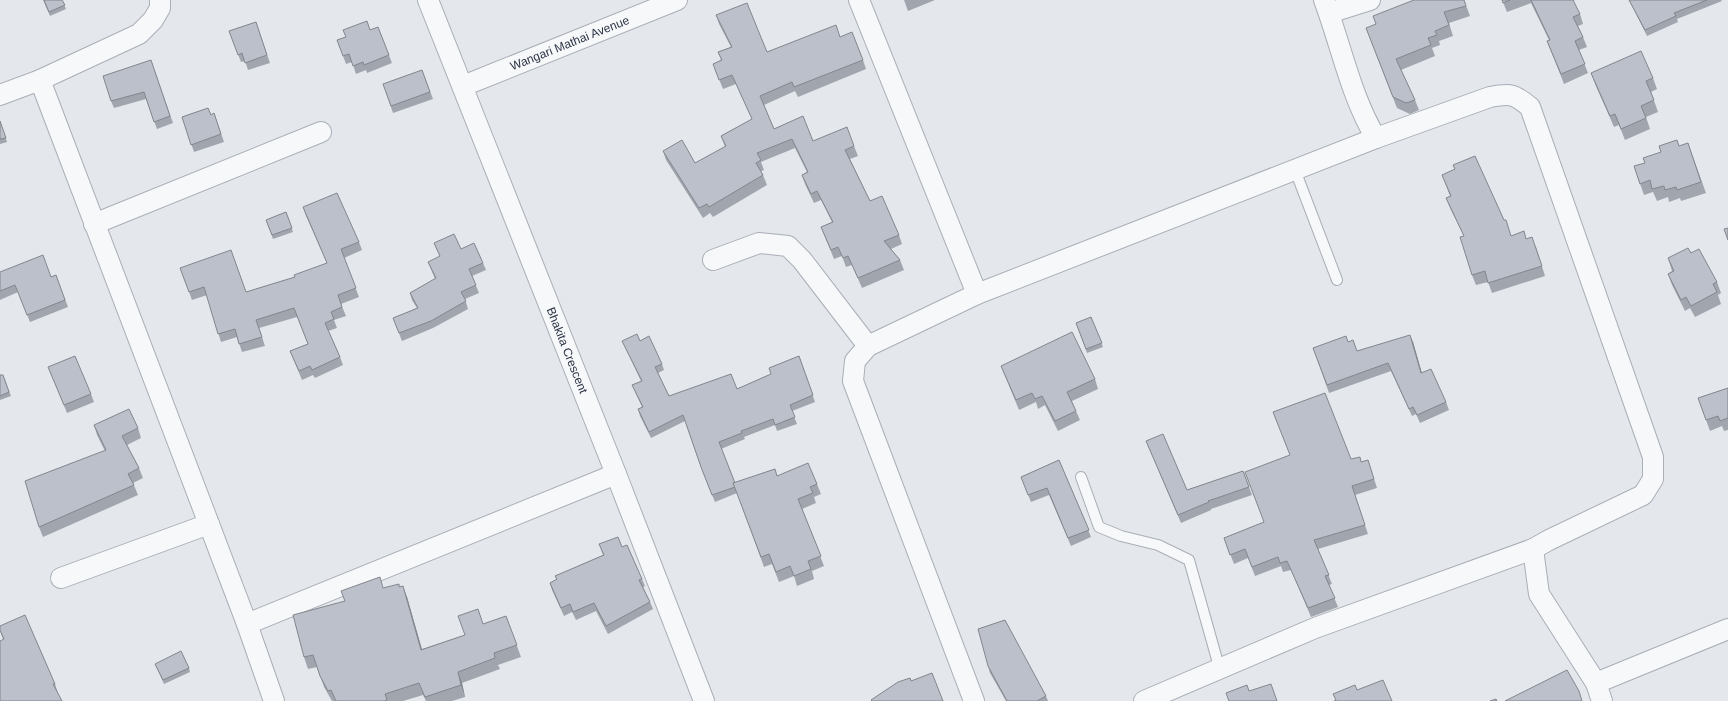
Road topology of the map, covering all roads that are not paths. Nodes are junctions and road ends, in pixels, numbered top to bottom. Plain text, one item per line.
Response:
1 (160, 0) edge
2 (428, 0) edge
3 (677, 0) edge
4 (859, 0) edge
5 (1370, 0) edge
6 (1327, 6) edge
7 (40, 80) junction
8 (463, 86) junction
9 (0, 95) edge
10 (321, 132) dead end
11 (1376, 138) junction
12 (1295, 170) junction
13 (94, 224) junction
14 (713, 260) dead end
15 (1337, 280) dead end
16 (977, 294) junction
17 (868, 346) junction
18 (616, 474) junction
19 (1081, 477) dead end
20 (209, 524) junction
21 (1533, 549) junction
22 (61, 578) dead end
23 (247, 624) junction
24 (1728, 629) edge
25 (1220, 670) junction
26 (1599, 692) edge
27 (274, 701) edge
28 (704, 701) edge
29 (974, 701) edge
30 (1144, 701) edge

1 - 7 street
2 - 8 street, Bhakita Crescent
3 - 8 street, Wangari Mathai Avenue
4 - 16 street
5 - 6 street
6 - 11 street
7 - 9 street
7 - 13 street
8 - 18 street, Bhakita Crescent
10 - 13 street
11 - 12 street
11 - 21 street
12 - 15 lane
12 - 16 street
13 - 20 street
14 - 17 street
16 - 17 street
17 - 29 street
18 - 23 street
18 - 28 street, Bhakita Crescent
19 - 25 lane
20 - 22 street
20 - 23 street
21 - 25 street
21 - 26 street
23 - 27 street
24 - 26 street
25 - 30 street

